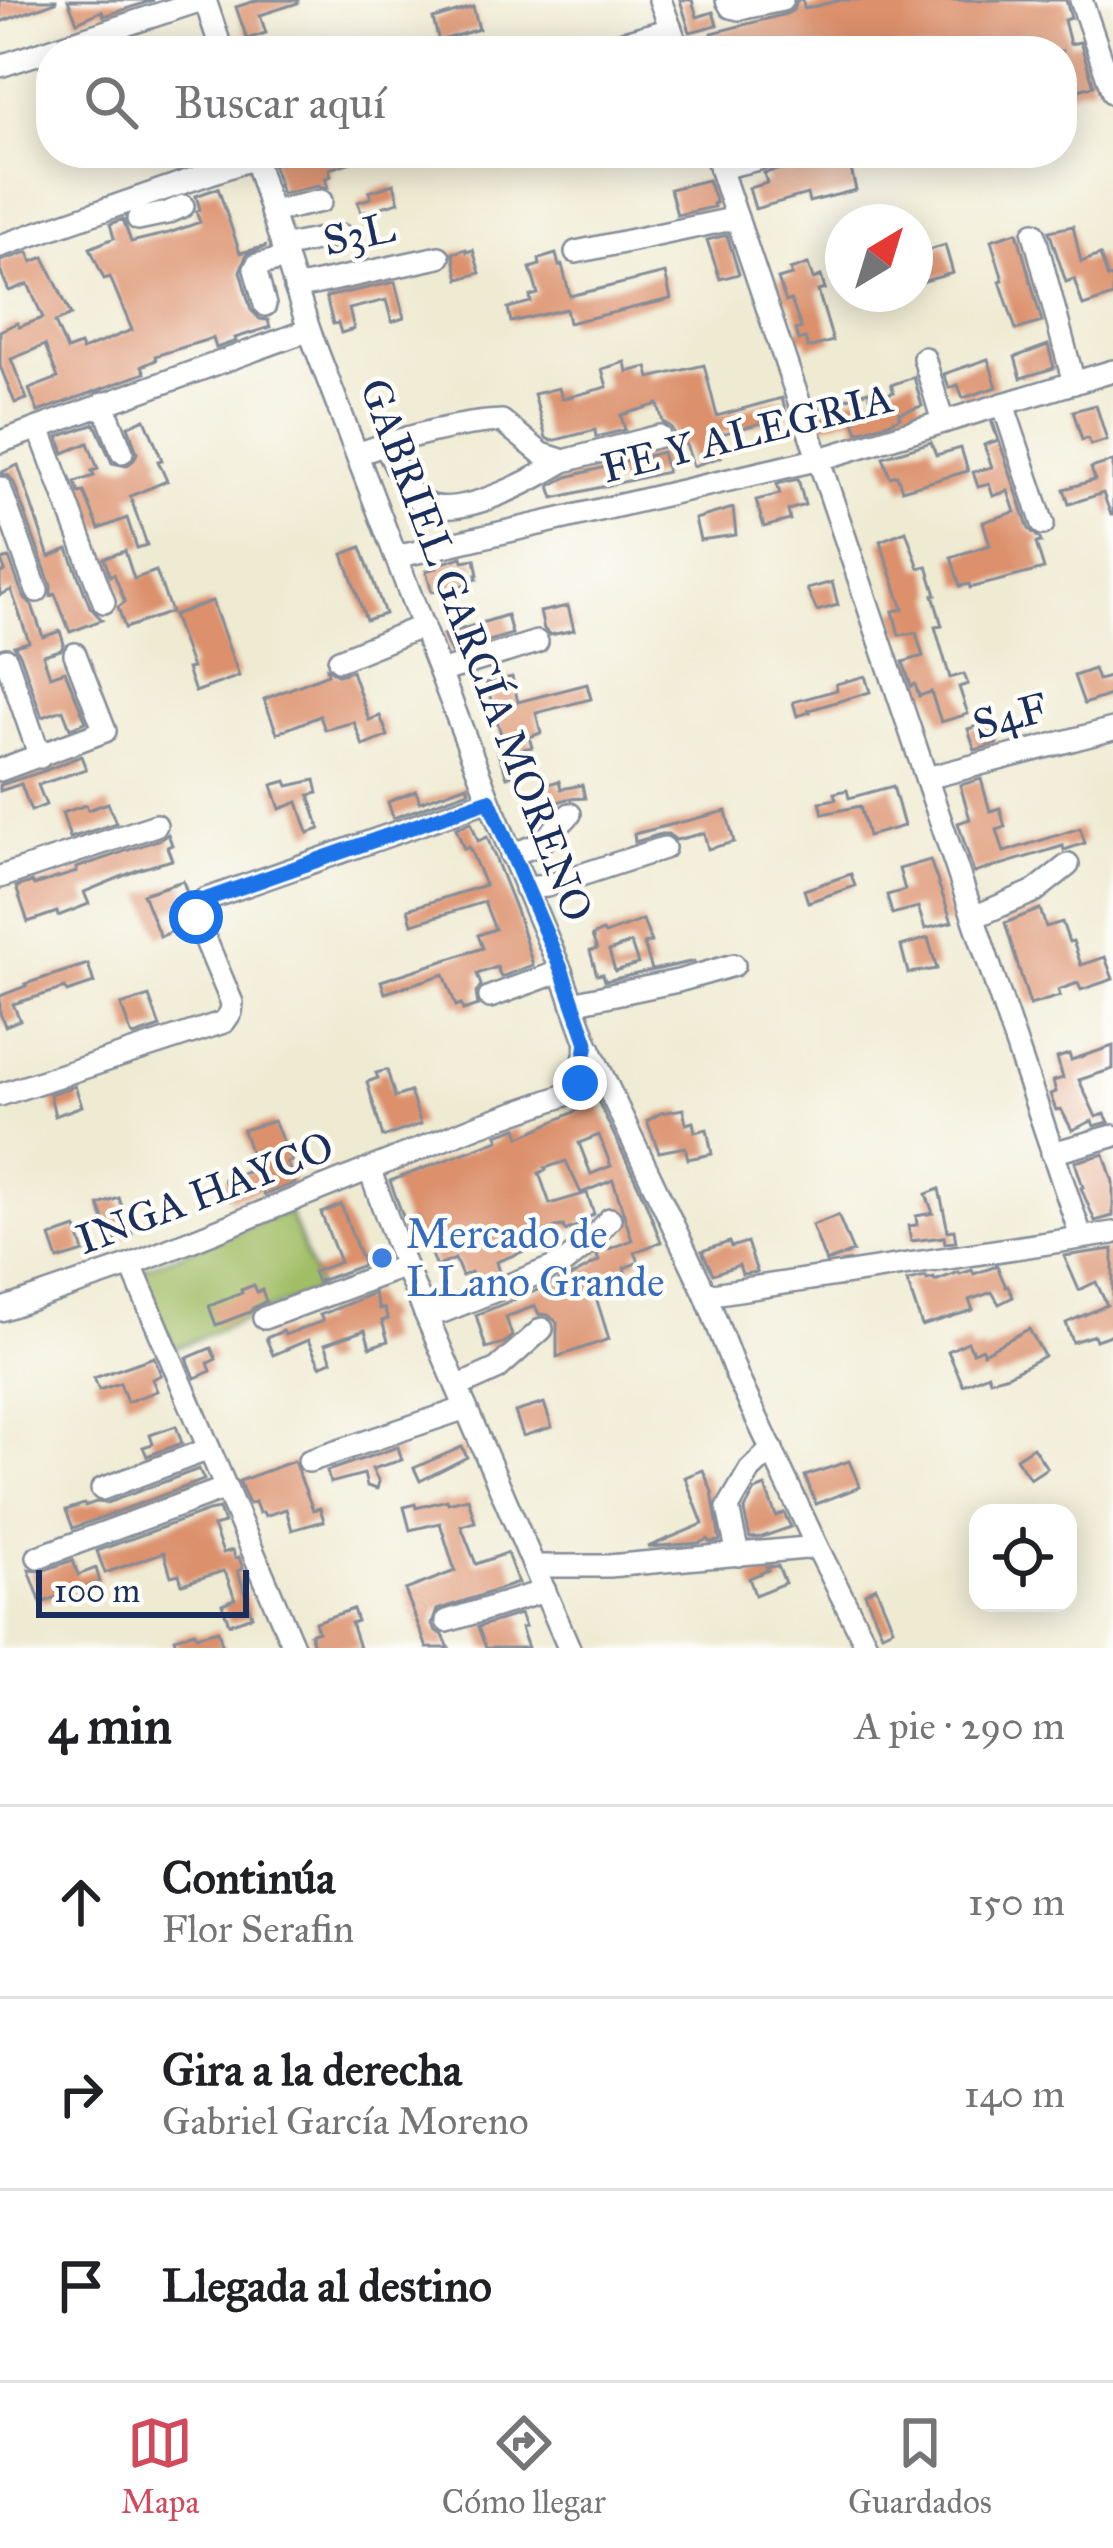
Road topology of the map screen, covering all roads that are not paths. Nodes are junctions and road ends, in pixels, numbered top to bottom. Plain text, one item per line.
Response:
1 (203, 0) edge
2 (661, 0) edge
3 (727, 0) edge
4 (782, 0) edge
5 (1081, 0) edge
6 (92, 36) edge
7 (216, 36) edge
8 (674, 36) edge
9 (36, 54) edge
10 (0, 66) edge
11 (1113, 93) edge
12 (231, 168) edge
13 (258, 168) edge
14 (720, 168) edge
15 (322, 201) dead end
16 (170, 203) junction
17 (272, 212) junction
18 (737, 218) junction
19 (138, 220) dead end
20 (1034, 233) dead end
21 (341, 235) dead end
22 (0, 246) edge
23 (284, 252) junction
24 (576, 252) dead end
25 (439, 257) dead end
26 (295, 288) junction
27 (265, 305) dead end
28 (309, 330) junction
29 (924, 358) dead end
30 (1112, 376) edge
31 (1074, 383) junction
32 (103, 403) junction
33 (1004, 404) junction
34 (943, 422) junction
35 (39, 428) junction
36 (659, 436) dead end
37 (0, 442) edge
38 (385, 446) junction
39 (122, 452) dead end
40 (357, 454) junction
41 (820, 459) junction
42 (563, 461) junction
43 (0, 488) edge
44 (1043, 524) dead end
45 (396, 557) junction
46 (37, 590) dead end
47 (104, 602) dead end
48 (422, 626) junction
49 (537, 642) dead end
50 (75, 655) dead end
51 (6, 659) dead end
52 (339, 660) dead end
53 (440, 672) junction
54 (1113, 729) edge
55 (40, 757) junction
56 (0, 770) edge
57 (927, 778) junction
58 (489, 800) junction
59 (570, 814) dead end
60 (156, 825) dead end
61 (664, 848) dead end
62 (511, 854) junction
63 (1068, 866) dead end
64 (0, 877) edge
65 (525, 888) junction
66 (974, 917) junction
67 (734, 965) dead end
68 (562, 971) junction
69 (490, 998) dead end
70 (572, 1003) junction
71 (587, 1043) junction
72 (0, 1094) edge
73 (1113, 1136) edge
74 (1052, 1153) junction
75 (370, 1171) junction
76 (610, 1219) dead end
77 (1113, 1233) edge
78 (1081, 1236) junction
79 (130, 1265) junction
80 (405, 1266) junction
81 (706, 1295) junction
82 (0, 1310) edge
83 (424, 1311) junction
84 (265, 1318) dead end
85 (542, 1329) dead end
86 (457, 1387) junction
87 (466, 1408) junction
88 (209, 1449) junction
89 (772, 1449) junction
90 (310, 1461) dead end
91 (226, 1488) junction
92 (102, 1489) dead end
93 (817, 1547) junction
94 (738, 1555) junction
95 (38, 1558) dead end
96 (536, 1566) junction
97 (545, 1591) junction
98 (447, 1621) dead end
99 (294, 1648) edge
100 (569, 1648) edge
101 (868, 1648) edge

1 - 6 street
1 - 7 street
2 - 8 street
3 - 4 street
5 - 11 street
9 - 10 street
12 - 16 street
13 - 17 street, GABRIEL GARCÍA MORENO
14 - 18 street
15 - 17 street
16 - 19 street
16 - 22 street
17 - 23 street, GABRIEL GARCÍA MORENO
18 - 24 street
18 - 41 street
20 - 31 street
21 - 23 street
23 - 26 street, GABRIEL GARCÍA MORENO
23 - 27 street
25 - 26 street, S3L
26 - 28 street, GABRIEL GARCÍA MORENO
28 - 32 street
28 - 40 street, GABRIEL GARCÍA MORENO
29 - 34 street
30 - 31 street, FE Y ALEGRIA
31 - 33 street, FE Y ALEGRIA
32 - 35 street
32 - 39 street
33 - 34 street, FE Y ALEGRIA
33 - 44 street
34 - 41 street, FE Y ALEGRIA
35 - 37 street
35 - 47 street
36 - 42 street
38 - 40 street
38 - 42 street
38 - 42 street
40 - 45 street, GABRIEL GARCÍA MORENO
41 - 45 street, FE Y ALEGRIA
41 - 57 street
43 - 46 street
45 - 48 street, GABRIEL GARCÍA MORENO
48 - 52 street
48 - 53 street, GABRIEL GARCÍA MORENO
49 - 53 street
50 - 55 street
51 - 55 street
53 - 58 street, GABRIEL GARCÍA MORENO
54 - 57 street, S4F
55 - 56 street
57 - 66 street
58 - 62 street, GABRIEL GARCÍA MORENO
58 - 72 street
59 - 62 street
60 - 64 street
61 - 65 street
62 - 65 street, GABRIEL GARCÍA MORENO
63 - 66 street
65 - 68 street, GABRIEL GARCÍA MORENO
66 - 74 street
67 - 70 street
68 - 69 street
68 - 70 street, GABRIEL GARCÍA MORENO
70 - 71 street, GABRIEL GARCÍA MORENO
71 - 75 street
71 - 81 street, GABRIEL GARCÍA MORENO
73 - 74 street
74 - 78 street
75 - 79 street, INGA HAYCO
75 - 80 street
76 - 83 street
77 - 78 street
78 - 81 street
79 - 82 street, INGA HAYCO
79 - 88 street
80 - 83 street
80 - 84 street
81 - 89 street, GABRIEL GARCÍA MORENO
83 - 86 street
85 - 86 street
86 - 87 street
87 - 90 street
87 - 96 street
88 - 91 street
88 - 92 street
89 - 93 street, GABRIEL GARCÍA MORENO
89 - 94 street
91 - 95 street
91 - 99 street
93 - 94 street
93 - 101 street, GABRIEL GARCÍA MORENO
94 - 96 street
96 - 97 street
97 - 98 street
97 - 100 street

